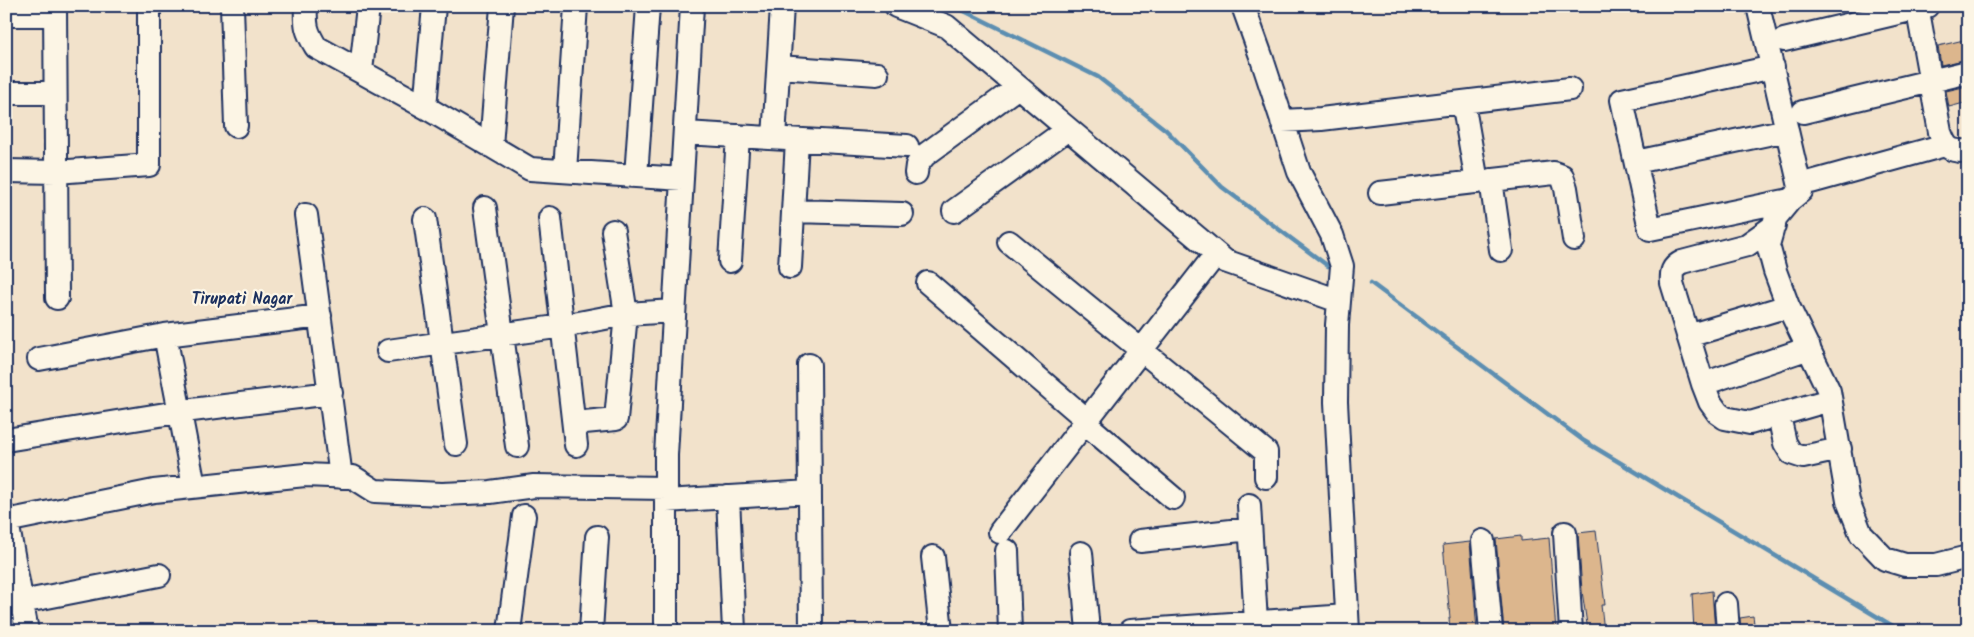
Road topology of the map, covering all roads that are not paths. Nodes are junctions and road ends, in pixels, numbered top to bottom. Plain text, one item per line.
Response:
1 (149, 6) edge
2 (232, 6) edge
3 (306, 6) edge
4 (368, 6) edge
5 (434, 6) edge
6 (502, 6) edge
7 (576, 6) edge
8 (648, 6) edge
9 (692, 6) edge
10 (782, 6) edge
11 (896, 6) edge
12 (1243, 6) edge
13 (1758, 6) edge
14 (1920, 7) edge
15 (55, 10) edge
16 (6, 15) edge
17 (1784, 40) dead end
18 (779, 67) junction
19 (1773, 68) junction
20 (361, 71) junction
21 (1968, 72) edge
22 (877, 74) dead end
23 (1931, 81) junction
24 (1018, 86) junction
25 (1570, 89) dead end
26 (6, 93) edge
27 (55, 94) junction
28 (1462, 102) junction
29 (425, 107) junction
30 (1802, 112) dead end
31 (1282, 121) junction
32 (236, 126) dead end
33 (1068, 129) junction
34 (1787, 130) junction
35 (684, 133) junction
36 (738, 136) junction
37 (774, 138) junction
38 (797, 140) junction
39 (1945, 145) junction
40 (491, 146) junction
41 (907, 146) dead end
42 (1968, 151) edge
43 (1636, 162) junction
44 (6, 171) edge
45 (565, 171) junction
46 (56, 172) junction
47 (916, 173) dead end
48 (636, 176) junction
49 (682, 179) junction
50 (1484, 181) junction
51 (1811, 182) dead end
52 (1380, 194) dead end
53 (1790, 200) junction
54 (485, 208) dead end
55 (793, 211) junction
56 (954, 211) dead end
57 (902, 214) dead end
58 (306, 215) dead end
59 (550, 218) dead end
60 (425, 219) dead end
61 (1774, 226) junction
62 (613, 232) dead end
63 (1574, 239) dead end
64 (1009, 242) dead end
65 (1501, 250) dead end
66 (1216, 254) junction
67 (730, 261) dead end
68 (790, 267) dead end
69 (928, 283) dead end
70 (57, 298) dead end
71 (1339, 301) junction
72 (1788, 306) junction
73 (674, 311) junction
74 (626, 314) junction
75 (320, 316) junction
76 (563, 326) junction
77 (502, 335) junction
78 (165, 336) junction
79 (1688, 336) junction
80 (442, 344) junction
81 (1808, 348) junction
82 (1142, 350) junction
83 (388, 351) dead end
84 (39, 359) dead end
85 (808, 365) dead end
86 (1703, 384) junction
87 (331, 393) junction
88 (1830, 400) junction
89 (179, 411) junction
90 (1779, 416) junction
91 (1086, 422) junction
92 (574, 423) junction
93 (6, 440) edge
94 (456, 444) dead end
95 (576, 445) dead end
96 (516, 446) dead end
97 (1840, 449) junction
98 (341, 477) junction
99 (1266, 477) dead end
100 (194, 486) junction
101 (810, 492) junction
102 (666, 494) junction
103 (728, 497) junction
104 (1173, 498) dead end
105 (1249, 505) dead end
106 (524, 516) dead end
107 (7, 519) edge
108 (1250, 529) junction
109 (1566, 533) dead end
110 (597, 537) dead end
111 (1140, 541) dead end
112 (1483, 541) dead end
113 (1080, 553) dead end
114 (933, 557) dead end
115 (1968, 557) edge
116 (159, 575) dead end
117 (14, 603) edge
118 (1726, 604) dead end
119 (1256, 622) junction
120 (1347, 623) edge
121 (27, 631) edge
122 (509, 631) edge
123 (590, 631) edge
124 (666, 631) edge
125 (734, 631) edge
126 (811, 631) edge
127 (941, 631) edge
128 (1010, 631) edge
129 (1088, 631) edge
130 (1130, 631) edge
131 (1491, 631) edge
132 (1571, 631) edge
133 (1728, 631) edge

1 - 46 street
2 - 32 street
3 - 20 street
4 - 20 street
5 - 29 street
6 - 40 street
7 - 45 street
8 - 48 street
9 - 35 street
10 - 18 street
11 - 24 street
12 - 31 street
13 - 19 street
14 - 17 street
14 - 23 street
15 - 16 street
15 - 27 street
18 - 22 street
18 - 37 street
19 - 34 street
19 - 43 street
20 - 29 street
21 - 23 street
23 - 30 street
23 - 39 street
24 - 33 street
24 - 47 street
25 - 28 street
26 - 27 street
27 - 46 street
28 - 31 street
28 - 50 street
29 - 40 street
31 - 71 street
33 - 56 street
33 - 66 street
34 - 43 street
34 - 53 street
35 - 36 street
35 - 49 street
36 - 37 street
36 - 67 street
37 - 38 street
38 - 41 street
38 - 55 street
39 - 42 street
39 - 51 street
40 - 45 street
43 - 53 street
44 - 46 street
45 - 48 street
46 - 70 street
48 - 49 street
49 - 73 street
50 - 52 street
50 - 63 street
50 - 65 street
53 - 61 street
54 - 77 street
55 - 57 street
55 - 68 street
58 - 75 street
59 - 76 street
60 - 80 street
61 - 72 street
61 - 79 street
62 - 74 street
64 - 82 street
66 - 71 street
66 - 82 street
69 - 91 street
71 - 120 street
72 - 79 street
72 - 81 street
73 - 74 street
73 - 102 street
74 - 76 street
74 - 92 street
75 - 78 street
75 - 87 street
76 - 77 street
76 - 92 street
77 - 80 street
77 - 96 street
78 - 84 street
78 - 89 street
79 - 86 street
80 - 83 street
80 - 94 street
81 - 86 street
81 - 88 street
82 - 91 street
82 - 99 street
85 - 101 street
86 - 90 street
87 - 89 street
87 - 98 street
88 - 90 street
88 - 97 street
89 - 93 street
89 - 100 street
90 - 97 street
91 - 104 street
91 - 128 street
92 - 95 street
97 - 115 street
98 - 100 street
98 - 102 street
100 - 107 street
101 - 103 street
101 - 126 street
102 - 103 street
102 - 124 street
103 - 125 street
105 - 108 street
106 - 122 street
107 - 117 street
108 - 111 street
108 - 119 street
109 - 132 street
110 - 123 street
112 - 131 street
113 - 129 street
114 - 127 street
116 - 117 street
117 - 121 street
118 - 133 street
119 - 120 street
119 - 130 street

